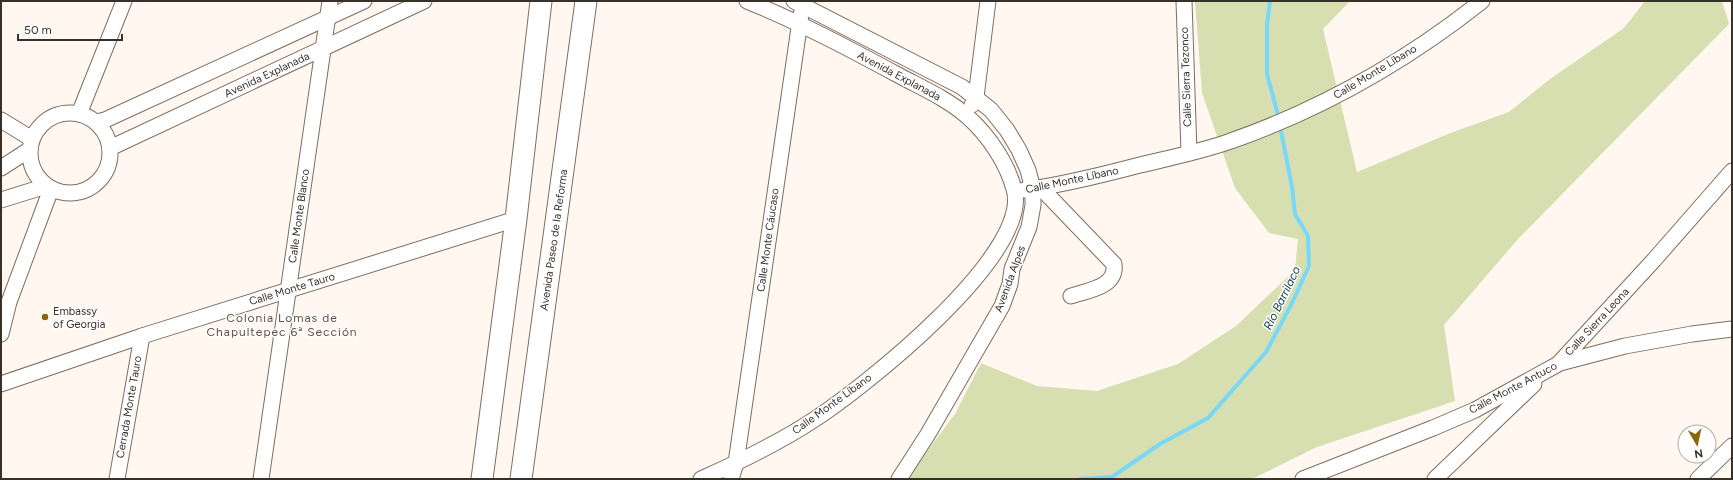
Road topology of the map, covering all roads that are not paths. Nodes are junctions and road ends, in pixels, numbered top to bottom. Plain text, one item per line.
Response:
1 (124, 1) edge
2 (330, 1) edge
3 (364, 1) edge
4 (424, 1) edge
5 (541, 1) edge
6 (586, 1) edge
7 (747, 1) edge
8 (988, 1) edge
9 (1184, 1) edge
10 (1482, 1) edge
11 (800, 2) edge
12 (327, 19) junction
13 (799, 23) junction
14 (323, 49) junction
15 (976, 97) junction
16 (79, 114) junction
17 (968, 116) junction
18 (1, 120) edge
19 (96, 122) junction
20 (30, 145) junction
21 (110, 148) junction
22 (1189, 153) junction
23 (1, 168) edge
24 (1732, 171) edge
25 (49, 188) junction
26 (1037, 188) junction
27 (1015, 191) junction
28 (1, 200) edge
29 (516, 219) junction
30 (994, 255) junction
31 (1012, 269) junction
32 (288, 290) junction
33 (1071, 296) dead end
34 (1732, 329) edge
35 (1, 334) edge
36 (142, 336) junction
37 (1560, 362) junction
38 (1, 384) edge
39 (1732, 446) edge
40 (736, 463) junction
41 (117, 479) edge
42 (261, 479) edge
43 (482, 479) edge
44 (521, 479) edge
45 (701, 479) edge
46 (731, 479) edge
47 (899, 479) edge
48 (1303, 479) edge
49 (1435, 479) edge
50 (1698, 479) edge

1 - 16 street
2 - 12 street, Calle Monte Blanco
3 - 12 street
4 - 14 street, Avenida Explanada
5 - 29 main road
6 - 44 main road, Avenida Paseo de la Reforma
7 - 13 street, Avenida Explanada
8 - 15 street
9 - 22 street, Calle Sierra Tezonco
10 - 22 street, Calle Monte Líbano
11 - 13 street, Calle Monte Cáucaso
11 - 15 street, Avenida Explanada
12 - 14 street, Calle Monte Blanco
12 - 19 street
13 - 17 street, Avenida Explanada
13 - 40 street, Calle Monte Cáucaso
14 - 21 street, Avenida Explanada
14 - 32 street, Calle Monte Blanco
15 - 17 street
15 - 26 street, Avenida Alpes
16 - 19 street
16 - 20 street
17 - 27 street, Avenida Explanada
18 - 20 street
19 - 21 street
20 - 23 street
20 - 25 street
21 - 25 street
22 - 26 street, Calle Monte Líbano
24 - 37 street, Calle Sierra Leona
25 - 28 street
25 - 35 street
26 - 27 street, Calle Monte Líbano
26 - 31 street, Avenida Alpes
26 - 33 street
27 - 30 street, Calle Monte Líbano
29 - 32 street, Calle Monte Tauro
29 - 43 main road
30 - 31 street
30 - 40 street, Calle Monte Líbano
31 - 47 street, Avenida Alpes
32 - 36 street, Calle Monte Tauro
32 - 42 street, Calle Monte Blanco
34 - 37 street, Calle Monte Antuco
36 - 38 street, Calle Monte Tauro
36 - 41 street, Cerrada Monte Tauro
37 - 48 street, Calle Monte Antuco
37 - 49 street, Calle Sierra Leona
39 - 50 street
40 - 45 street, Calle Monte Líbano
40 - 46 street, Calle Monte Cáucaso

